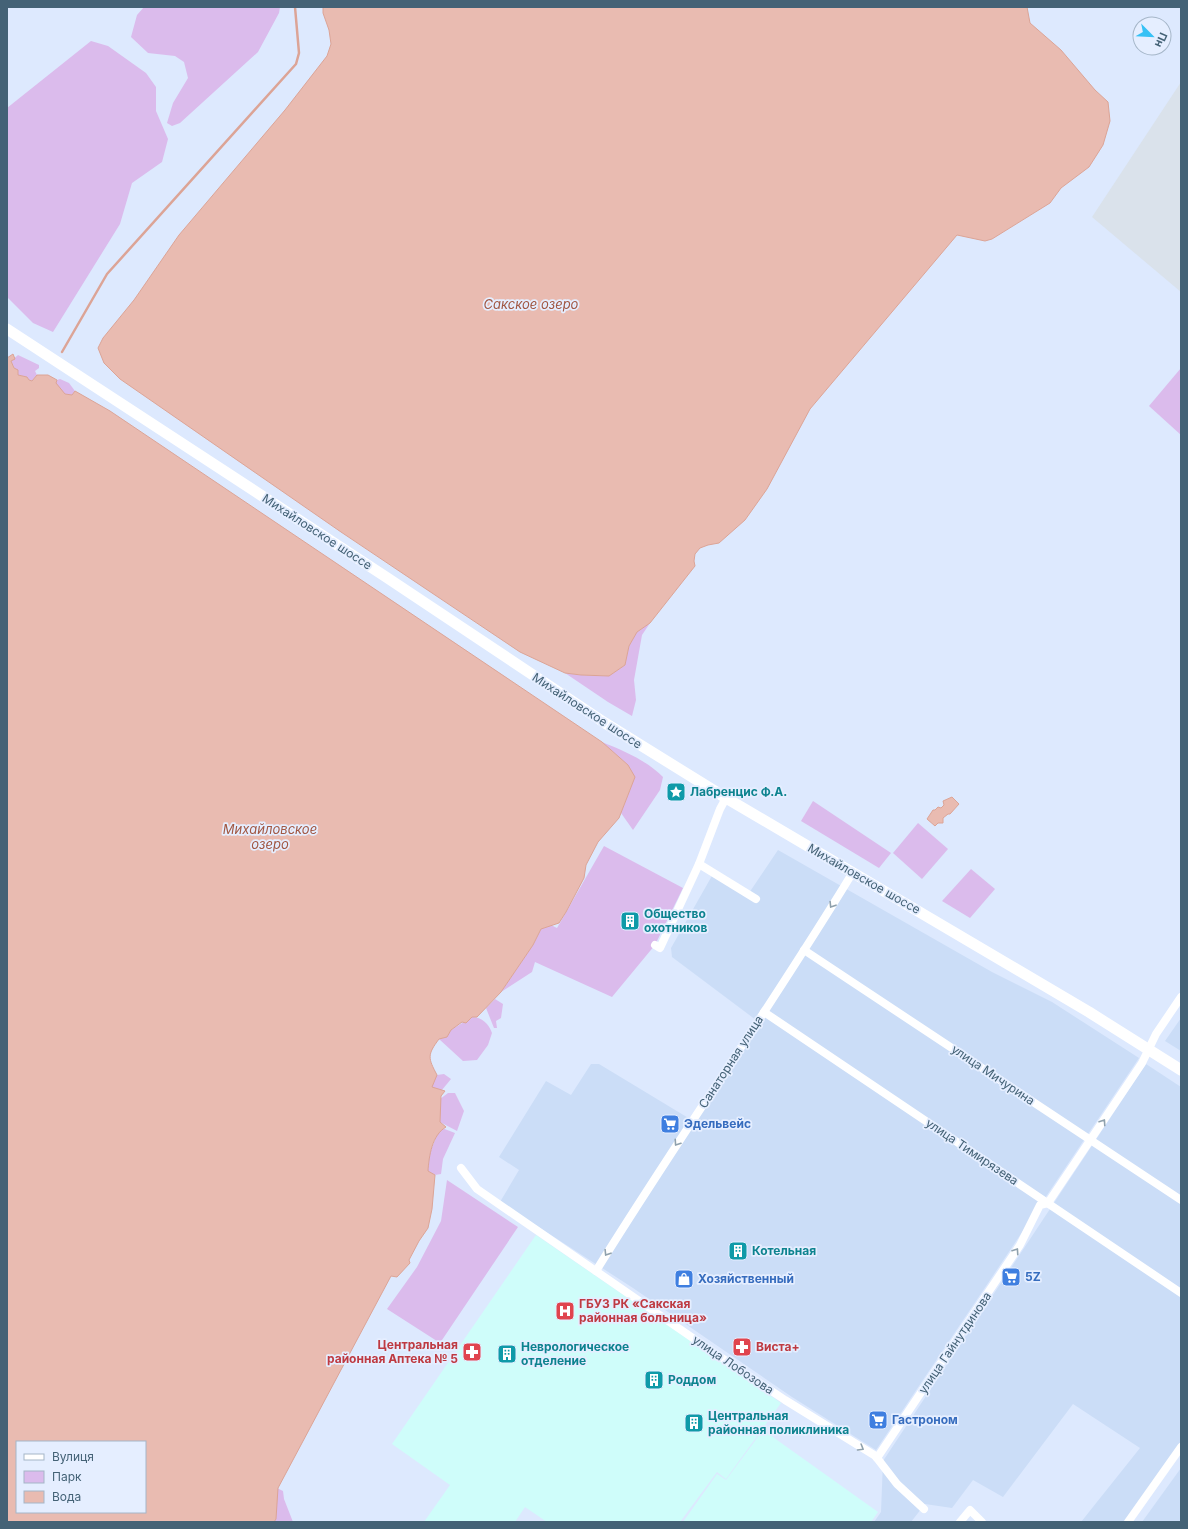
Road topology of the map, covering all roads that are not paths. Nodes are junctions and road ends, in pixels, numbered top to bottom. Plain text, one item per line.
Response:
1 (7, 329) edge
2 (726, 798) junction
3 (699, 864) junction
4 (853, 872) junction
5 (756, 899) dead end
6 (655, 945) dead end
7 (804, 950) junction
8 (1181, 997) edge
9 (764, 1012) junction
10 (1149, 1050) junction
11 (1181, 1070) edge
12 (1091, 1140) junction
13 (461, 1168) dead end
14 (1181, 1200) edge
15 (1048, 1203) junction
16 (596, 1271) junction
17 (1181, 1293) edge
18 (1181, 1447) edge
19 (879, 1460) junction
20 (924, 1509) dead end
21 (960, 1522) edge
22 (982, 1522) edge
23 (1128, 1522) edge

1 - 2 main road, Михайловское шоссе
2 - 3 street
2 - 4 main road, Михайловское шоссе
3 - 5 street
3 - 6 street
4 -> 7 street, Санаторная улица
4 - 10 main road, Михайловское шоссе
7 - 9 street, Санаторная улица
7 - 12 street, улица Мичурина
8 - 10 street, улица Гайнутдинова
9 - 15 street, улица Тимирязева
9 -> 16 street, Санаторная улица
10 - 11 main road, Михайловское шоссе
12 -> 10 street, улица Гайнутдинова
12 - 14 street, улица Мичурина
12 - 15 street, улица Гайнутдинова
13 - 16 street, улица Лобозова
15 - 17 street, улица Тимирязева
19 -> 15 street, улица Гайнутдинова
16 -> 19 street, улица Лобозова
18 - 23 street
19 - 20 street, улица Лобозова
21 - 22 street

